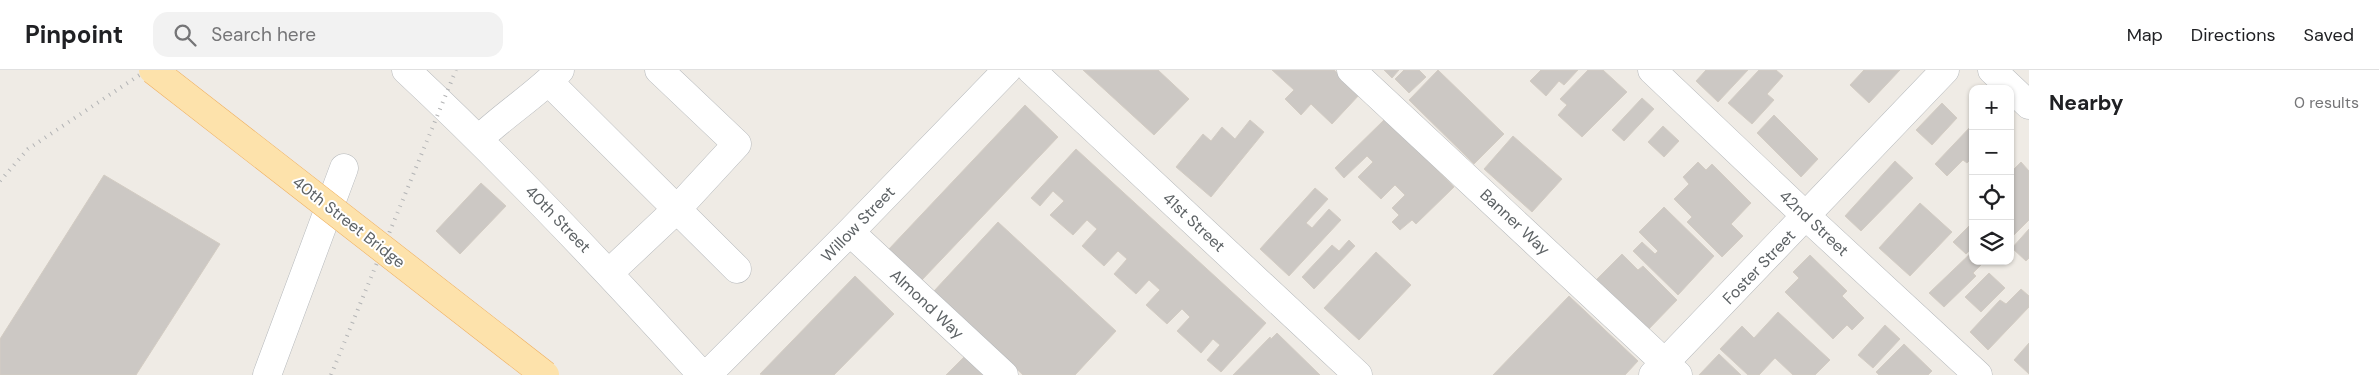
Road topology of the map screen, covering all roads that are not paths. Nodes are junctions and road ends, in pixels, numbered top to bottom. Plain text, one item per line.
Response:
1 (153, 70) edge
2 (406, 70) edge
3 (659, 70) edge
4 (1007, 70) edge
5 (1031, 70) edge
6 (1351, 70) edge
7 (1652, 70) edge
8 (1945, 70) edge
9 (1992, 70) edge
10 (555, 76) edge
11 (2029, 105) edge
12 (479, 138) junction
13 (344, 168) dead end
14 (678, 208) junction
15 (1807, 217) junction
16 (850, 232) junction
17 (737, 269) dead end
18 (610, 272) junction
19 (1666, 371) edge
20 (267, 375) edge
21 (545, 375) edge
22 (702, 375) edge
23 (707, 375) edge
24 (1004, 375) edge
25 (1358, 375) edge
26 (1978, 375) edge

1 - 21 main road, 40th Street Bridge, bridge
2 - 12 street, 40th Street
3 - 14 street
4 - 16 street, Willow Street
5 - 25 street, 41st Street
6 - 19 street, Banner Way
7 - 15 street, 42nd Street
8 - 15 street, Foster Street
9 - 11 street
10 - 12 street
10 - 14 street
12 - 18 street, 40th Street
13 - 20 street
14 - 17 street
14 - 18 street
15 - 19 street, Foster Street
15 - 26 street, 42nd Street
16 - 23 street, Willow Street
16 - 24 street, Almond Way
18 - 22 street, 40th Street

